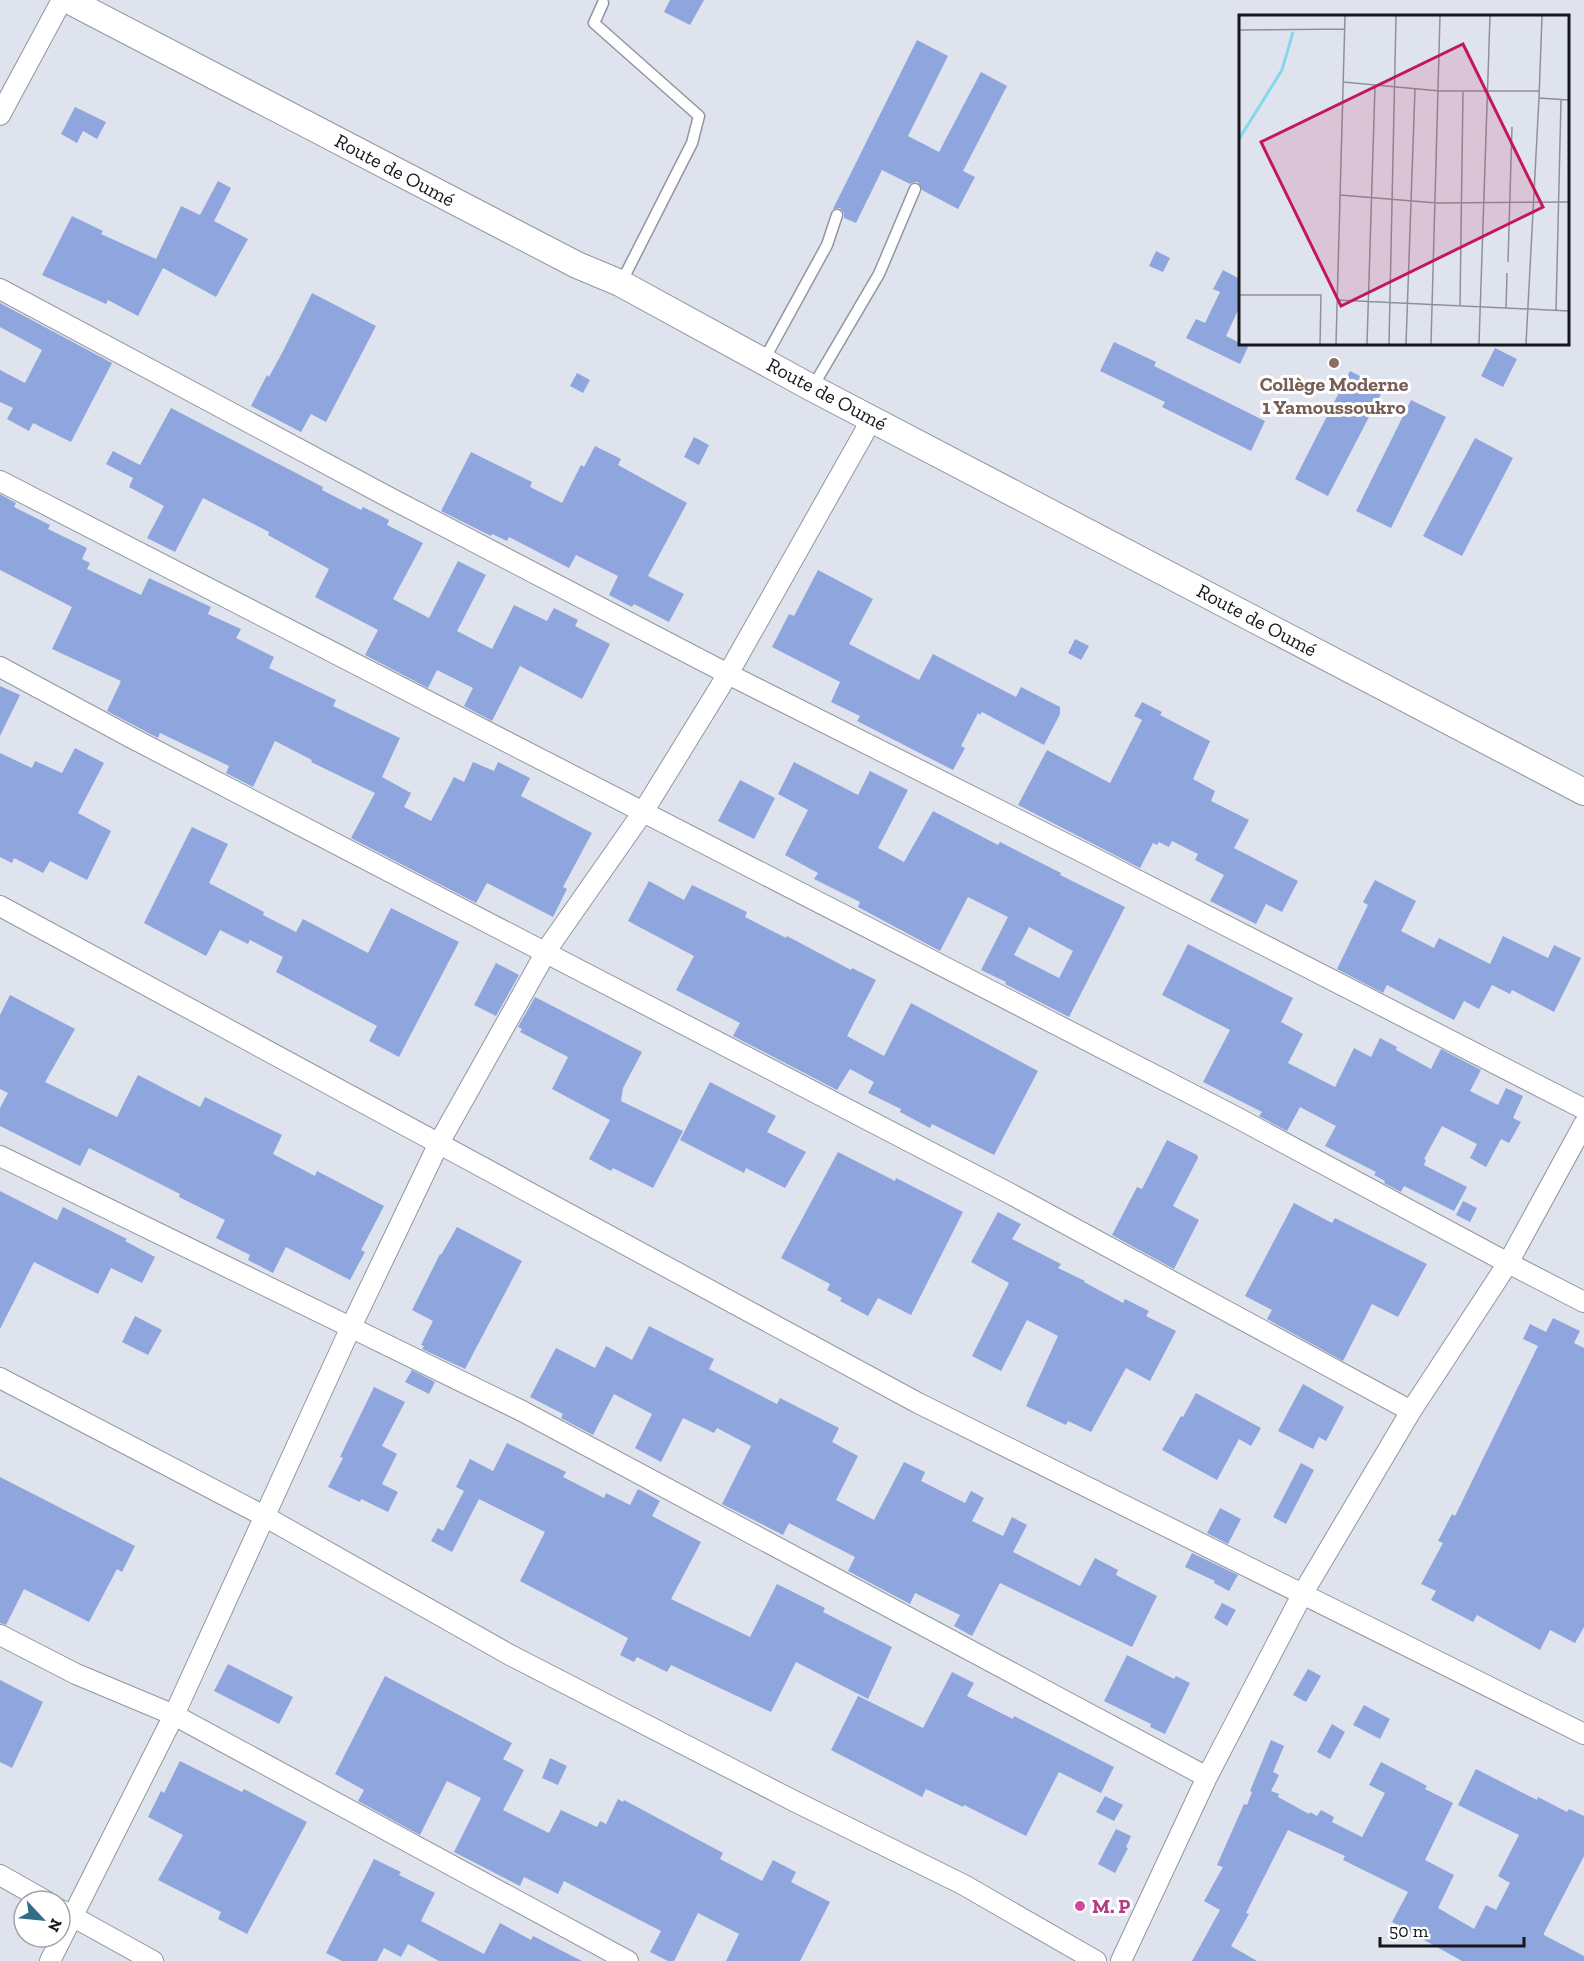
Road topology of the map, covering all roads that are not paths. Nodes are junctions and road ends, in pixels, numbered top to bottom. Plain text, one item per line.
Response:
1 (62, 0) edge
2 (68, 0) edge
3 (603, 3) dead end
4 (0, 115) edge
5 (915, 189) dead end
6 (837, 215) dead end
7 (621, 283) junction
8 (0, 289) edge
9 (764, 360) junction
10 (812, 388) junction
11 (872, 419) junction
12 (0, 481) edge
13 (0, 668) edge
14 (728, 674) junction
15 (1584, 792) edge
16 (643, 812) junction
17 (0, 906) edge
18 (546, 951) junction
19 (1584, 1109) edge
20 (1584, 1124) edge
21 (439, 1143) junction
22 (0, 1156) edge
23 (1508, 1263) junction
24 (1584, 1302) edge
25 (351, 1327) junction
26 (0, 1378) edge
27 (1411, 1411) junction
28 (264, 1516) junction
29 (1303, 1593) junction
30 (0, 1635) edge
31 (174, 1715) junction
32 (1584, 1734) edge
33 (1207, 1777) junction
34 (0, 1875) edge
35 (25, 1889) edge
36 (72, 1901) edge
37 (72, 1915) edge
38 (153, 1961) edge
39 (628, 1961) edge
40 (1096, 1961) edge
41 (1121, 1961) edge

1 - 4 street
2 - 7 street, Route de Oumé
3 - 7 lane
5 - 10 lane
6 - 9 lane
7 - 9 street, Route de Oumé
8 - 14 street
9 - 10 street, Route de Oumé
10 - 11 street, Route de Oumé
11 - 14 street
11 - 15 street, Route de Oumé
12 - 16 street
13 - 18 street
14 - 16 street
14 - 19 street
16 - 18 street
16 - 23 street
17 - 21 street
18 - 21 street
18 - 27 street
20 - 23 street
21 - 25 street
21 - 29 street
22 - 25 street
23 - 24 street
23 - 27 street
25 - 28 street
25 - 33 street
26 - 28 street
27 - 29 street
28 - 31 street
28 - 40 street
29 - 32 street
29 - 33 street
30 - 31 street
31 - 36 street
31 - 39 street
33 - 41 street
34 - 35 street
37 - 38 street

